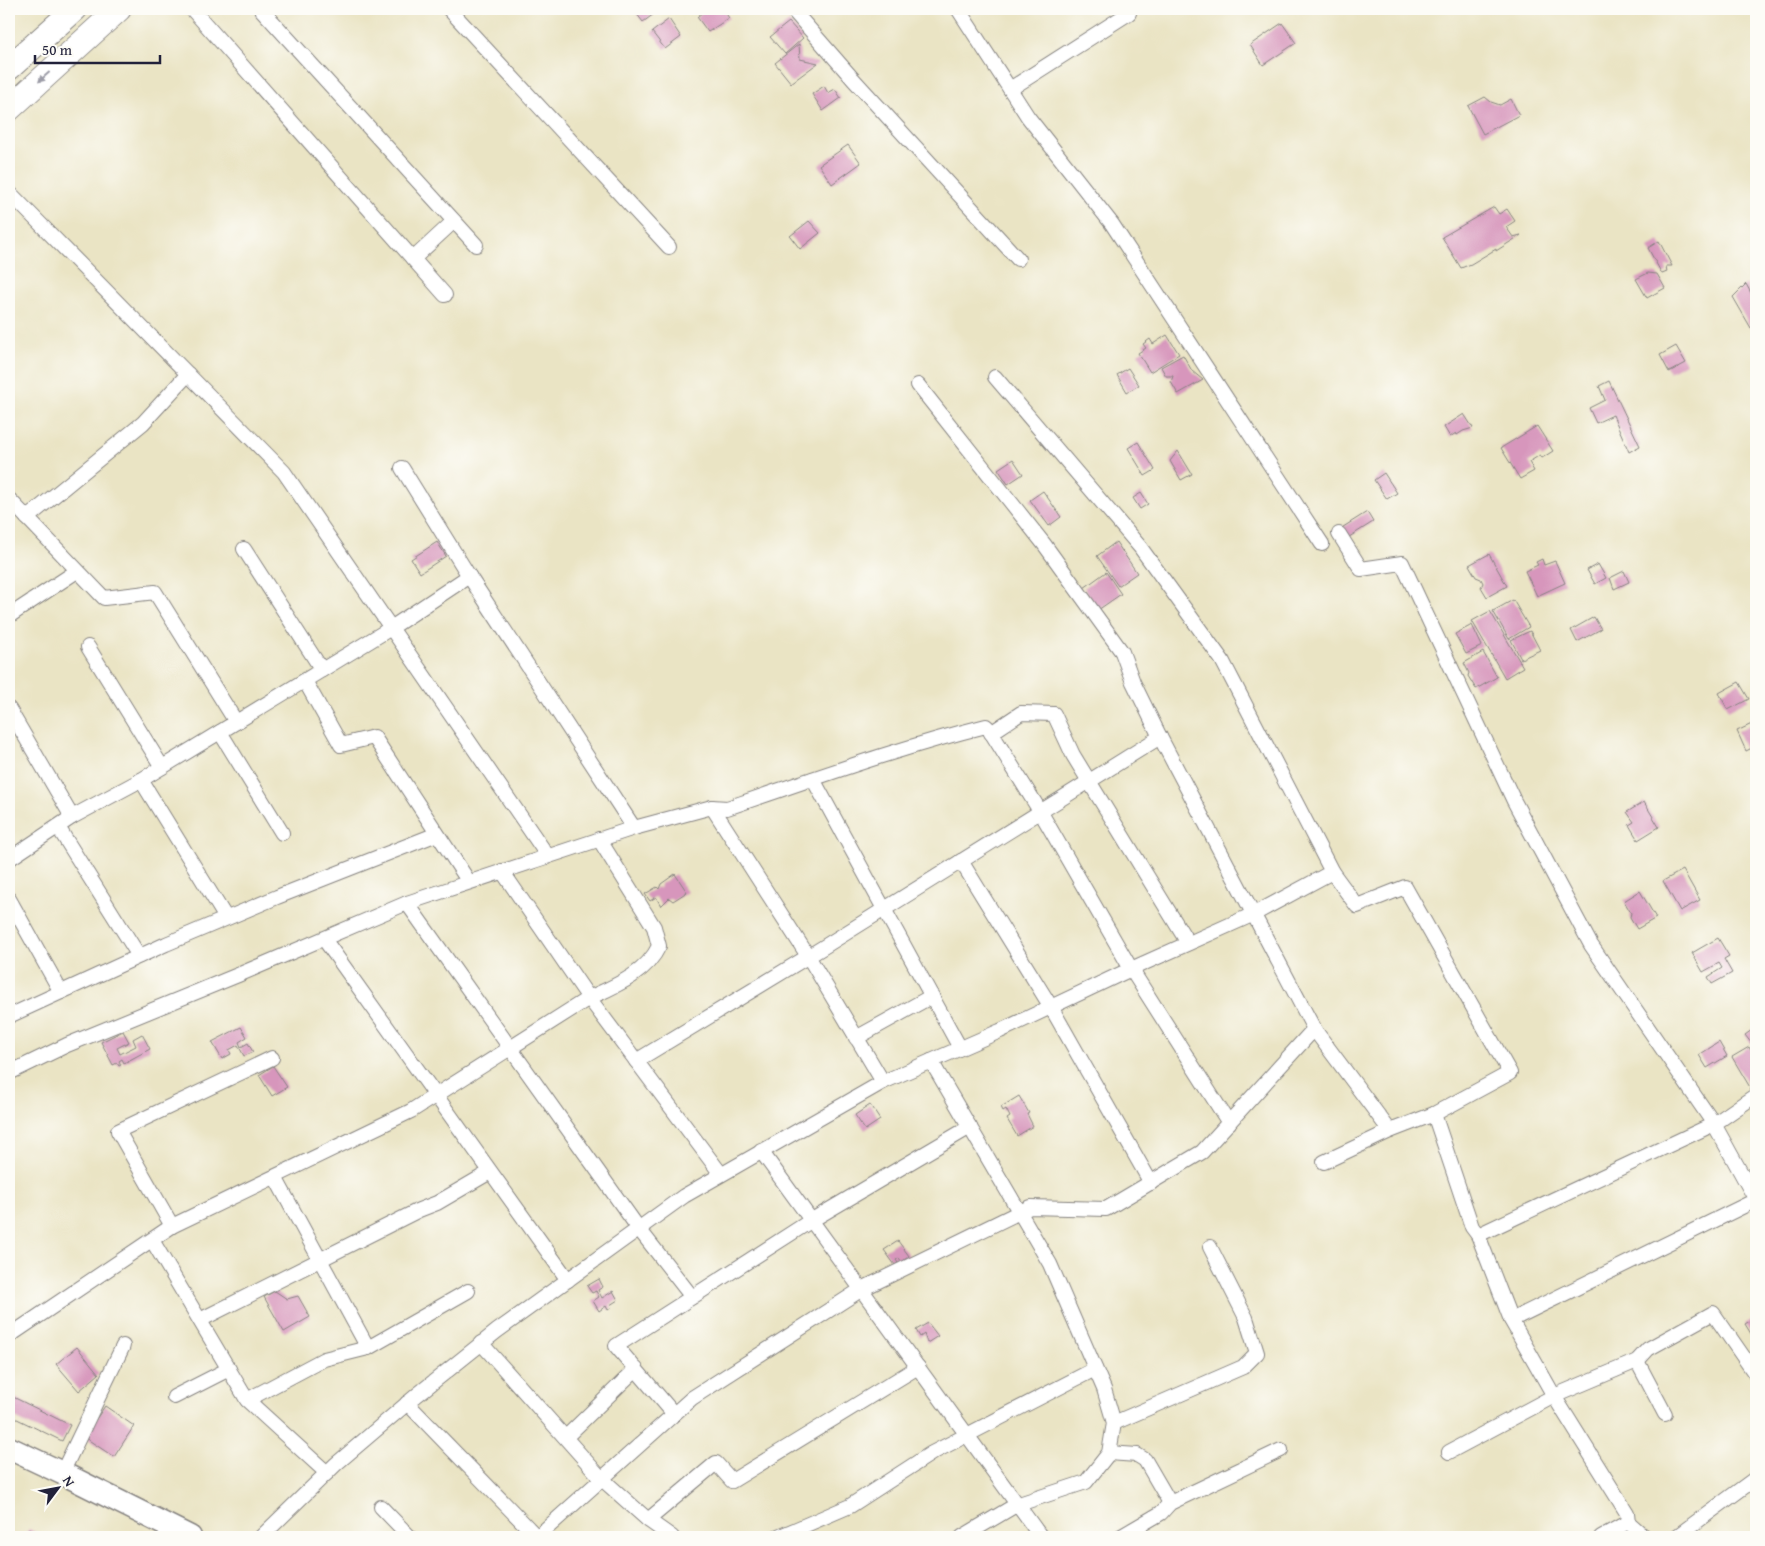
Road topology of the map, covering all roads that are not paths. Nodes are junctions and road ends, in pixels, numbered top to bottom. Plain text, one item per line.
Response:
1 (75, 9) edge
2 (119, 9) edge
3 (192, 9) edge
4 (261, 9) edge
5 (448, 9) edge
6 (792, 9) edge
7 (958, 9) edge
8 (1128, 13) dead end
9 (9, 68) edge
10 (1010, 89) junction
11 (9, 109) edge
12 (9, 192) edge
13 (454, 221) junction
14 (476, 244) dead end
15 (669, 247) dead end
16 (414, 259) junction
17 (1018, 259) dead end
18 (445, 295) dead end
19 (188, 374) junction
20 (995, 377) dead end
21 (918, 385) dead end
22 (402, 468) dead end
23 (11, 507) edge
24 (27, 518) junction
25 (1339, 534) dead end
26 (1322, 544) dead end
27 (244, 549) dead end
28 (78, 571) junction
29 (469, 576) junction
30 (9, 616) edge
31 (391, 628) junction
32 (88, 647) dead end
33 (322, 670) junction
34 (304, 681) junction
35 (9, 709) edge
36 (236, 722) junction
37 (220, 732) junction
38 (991, 733) junction
39 (1160, 737) junction
40 (162, 767) junction
41 (813, 779) junction
42 (141, 780) junction
43 (1090, 781) junction
44 (712, 807) junction
45 (1040, 812) junction
46 (72, 817) junction
47 (58, 827) junction
48 (634, 828) junction
49 (282, 833) dead end
50 (437, 834) junction
51 (599, 839) junction
52 (547, 855) junction
53 (9, 859) edge
54 (961, 861) junction
55 (502, 871) junction
56 (1332, 872) junction
57 (469, 882) junction
58 (9, 899) edge
59 (407, 903) junction
60 (884, 909) junction
61 (1254, 914) junction
62 (226, 918) junction
63 (324, 938) junction
64 (1188, 943) junction
65 (139, 956) junction
66 (808, 956) junction
67 (1131, 969) junction
68 (61, 992) junction
69 (932, 996) junction
70 (589, 998) junction
71 (1051, 1006) junction
72 (9, 1016) edge
73 (1314, 1029) junction
74 (856, 1038) junction
75 (510, 1048) junction
76 (960, 1048) junction
77 (272, 1058) dead end
78 (636, 1061) junction
79 (931, 1061) junction
80 (9, 1073) edge
81 (883, 1082) junction
82 (436, 1095) junction
83 (1756, 1095) edge
84 (1434, 1114) junction
85 (1229, 1123) junction
86 (1714, 1124) junction
87 (970, 1127) junction
88 (1390, 1131) junction
89 (761, 1151) junction
90 (1324, 1162) dead end
91 (490, 1172) junction
92 (721, 1174) junction
93 (275, 1177) junction
94 (1151, 1183) junction
95 (1020, 1212) junction
96 (812, 1220) junction
97 (172, 1226) junction
98 (639, 1229) junction
99 (1478, 1235) junction
100 (152, 1240) junction
101 (1210, 1247) dead end
102 (320, 1260) junction
103 (568, 1280) junction
104 (862, 1289) junction
105 (468, 1290) dead end
106 (692, 1297) junction
107 (200, 1320) junction
108 (1511, 1320) junction
109 (9, 1336) edge
110 (481, 1343) junction
111 (123, 1346) dead end
112 (368, 1348) junction
113 (1637, 1361) junction
114 (918, 1367) junction
115 (229, 1369) junction
116 (636, 1369) junction
117 (1095, 1369) junction
118 (1756, 1375) edge
119 (1554, 1396) junction
120 (174, 1397) dead end
121 (247, 1400) junction
122 (407, 1403) junction
123 (674, 1414) junction
124 (1664, 1414) dead end
125 (1114, 1423) junction
126 (966, 1435) junction
127 (566, 1438) junction
128 (9, 1448) edge
129 (1281, 1450) dead end
130 (1449, 1452) dead end
131 (1109, 1453) junction
132 (62, 1473) junction
133 (327, 1473) junction
134 (602, 1478) junction
135 (1756, 1478) edge
136 (1170, 1502) junction
137 (1016, 1505) junction
138 (381, 1507) dead end
139 (648, 1520) junction
140 (1628, 1522) junction
141 (190, 1537) edge
142 (261, 1537) edge
143 (410, 1537) edge
144 (537, 1537) edge
145 (672, 1537) edge
146 (778, 1537) edge
147 (962, 1537) edge
148 (1041, 1537) edge
149 (1120, 1537) edge
150 (1601, 1537) edge
151 (1645, 1537) edge
152 (1676, 1537) edge

1 - 9 highway
2 -> 11 highway
3 - 16 street
4 - 13 street
5 - 15 street
6 - 17 street
7 - 10 street
8 - 10 street
10 - 26 street
12 - 19 street
13 - 14 street
13 - 16 street
16 - 18 street
19 - 24 street
19 - 31 street
20 - 56 street
21 - 39 street
22 - 29 street
23 - 24 street
24 - 28 street
25 - 86 street
27 - 33 street
28 - 30 street
28 - 36 street
29 - 31 street
29 - 48 street
31 - 33 street
31 - 52 street
32 - 40 street
33 - 34 street
34 - 36 street
34 - 50 street
35 - 46 street
36 - 37 street
37 - 40 street
37 - 49 street
38 - 41 street
38 - 43 street
38 - 45 street
39 - 43 street
39 - 61 street
40 - 42 street
41 - 44 street
41 - 60 street
42 - 46 street
42 - 62 street
43 - 45 street
43 - 64 street
44 - 48 street
44 - 66 street
45 - 54 street
45 - 67 street
46 - 47 street
47 - 53 street
47 - 65 street
48 - 51 street
50 - 57 street
50 - 62 street
51 - 52 street
51 - 70 street
52 - 55 street
54 - 60 street
54 - 71 street
55 - 57 street
55 - 70 street
56 - 61 street
56 - 84 street
57 - 59 street
58 - 68 street
59 - 63 street
59 - 75 street
60 - 66 street
60 - 69 street
61 - 64 street
61 - 73 street
62 - 65 street
63 - 80 street
63 - 82 street
64 - 67 street
65 - 68 street
66 - 74 street
66 - 78 street
67 - 71 street
67 - 85 street
68 - 72 street
69 - 74 street
69 - 76 street
70 - 75 street
70 - 78 street
71 - 76 street
71 - 94 street
73 - 85 street
73 - 88 street
74 - 81 street
75 - 82 street
75 - 98 street
76 - 79 street
77 - 97 street
78 - 92 street
79 - 81 street
79 - 87 street
81 - 89 street
82 - 91 street
82 - 93 street
83 - 86 street
84 - 88 street
84 - 99 street
85 - 94 street
86 - 99 street
86 - 108 street
87 - 95 street
87 - 96 street
88 - 90 street
89 - 92 street
89 - 96 street
91 - 102 street
91 - 103 street
92 - 98 street
93 - 97 street
93 - 102 street
94 - 95 street
95 - 104 street
95 - 117 street
96 - 104 street
96 - 106 street
97 - 100 street
98 - 103 street
98 - 106 street
99 - 108 street
100 - 107 street
100 - 109 street
101 - 125 street
102 - 107 street
102 - 112 street
103 - 110 street
104 - 114 street
104 - 123 street
105 - 112 street
106 - 116 street
107 - 115 street
108 - 119 street
110 - 122 street
110 - 127 street
111 - 132 street
112 - 121 street
113 - 118 street
113 - 119 street
113 - 124 street
114 - 126 street
114 - 139 street
115 - 120 street
115 - 121 street
116 - 123 street
116 - 127 street
117 - 125 street
117 - 126 street
119 - 130 street
119 - 140 street
121 - 133 street
122 - 133 street
122 - 144 street
123 - 134 street
125 - 131 street
126 - 137 street
126 - 146 street
127 - 134 street
128 - 132 main road
129 - 136 street
131 - 136 street
131 - 137 street
132 - 141 main road
133 - 142 street
134 - 139 street
134 - 144 street
135 - 152 street
136 - 149 street
137 - 147 street
137 - 148 street
138 - 143 street
139 - 145 street
140 - 150 street
140 - 151 street

